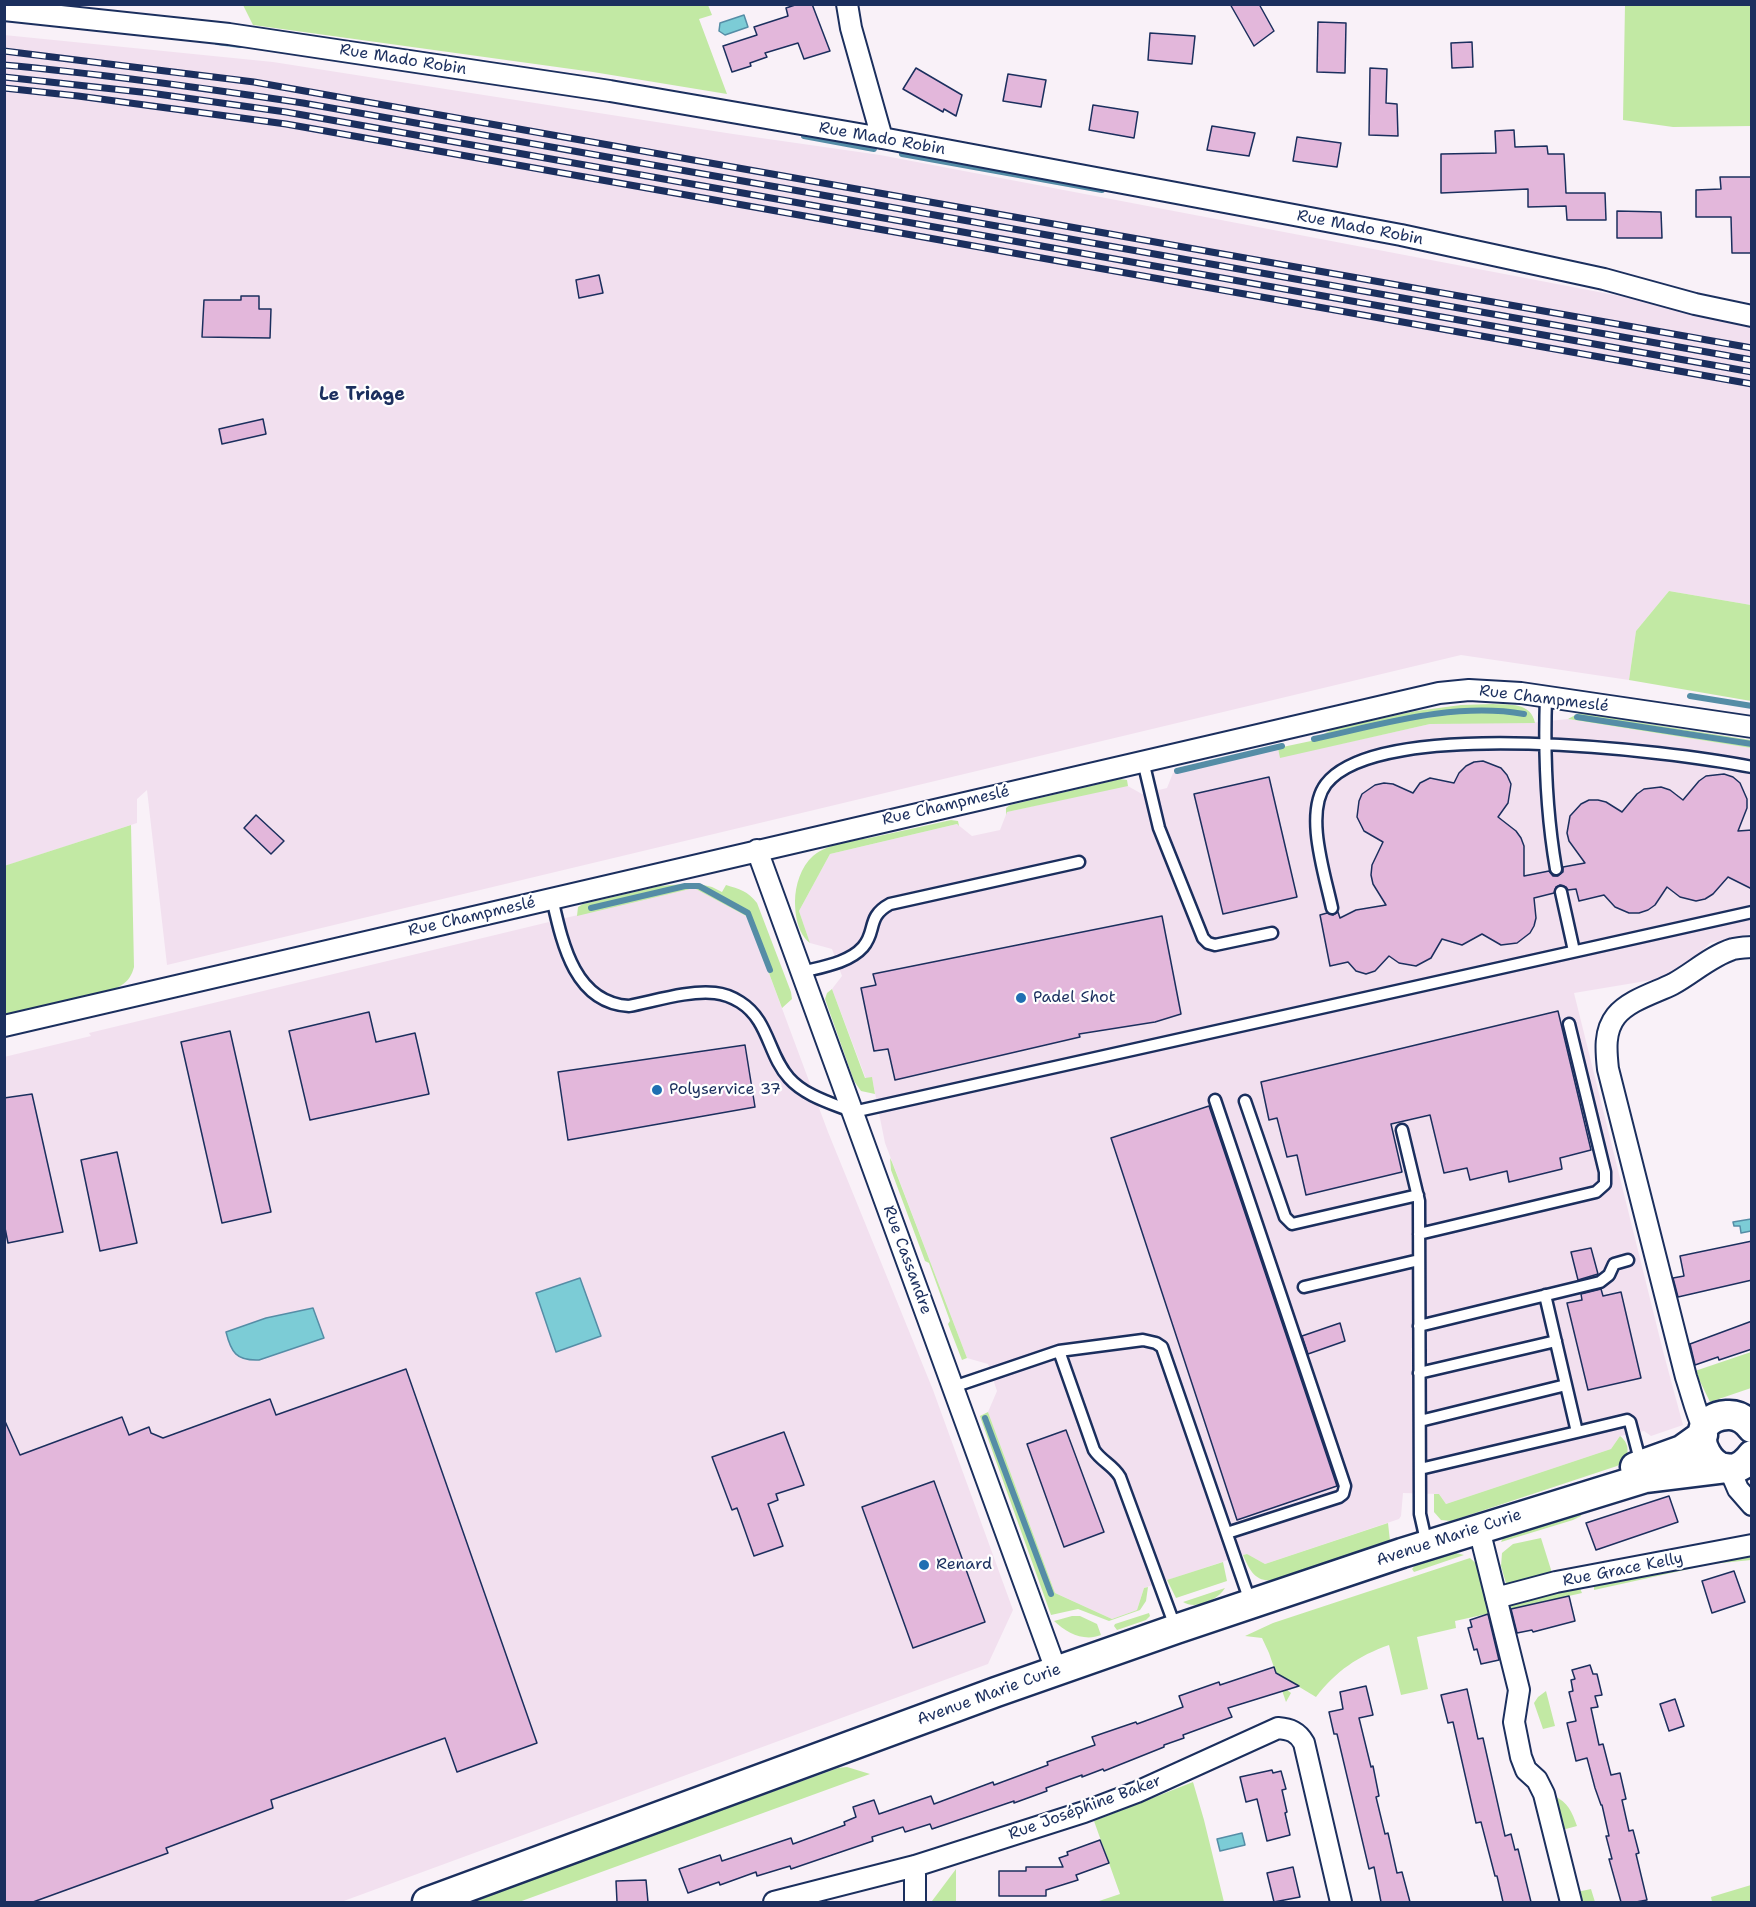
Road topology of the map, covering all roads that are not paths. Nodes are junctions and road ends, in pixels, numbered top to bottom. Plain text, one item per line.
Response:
1 (847, 4) edge
2 (4, 10) edge
3 (882, 138) junction
4 (1752, 316) edge
5 (1546, 697) junction
6 (1752, 727) edge
7 (1544, 745) junction
8 (1143, 761) junction
9 (1752, 767) edge
10 (757, 850) junction
11 (1079, 862) dead end
12 (1556, 869) dead end
13 (1561, 892) dead end
14 (552, 898) junction
15 (1332, 908) dead end
16 (1752, 912) edge
17 (1272, 933) dead end
18 (1752, 947) edge
19 (1574, 951) junction
20 (802, 972) junction
21 (1569, 1024) dead end
22 (4, 1026) edge
23 (1215, 1100) dead end
24 (1245, 1101) dead end
25 (853, 1112) junction
26 (1402, 1130) dead end
27 (1418, 1195) junction
28 (1419, 1234) junction
29 (1419, 1260) junction
30 (1628, 1260) dead end
31 (1304, 1287) dead end
32 (1545, 1295) junction
33 (1419, 1326) junction
34 (1556, 1341) junction
35 (1059, 1350) junction
36 (1419, 1373) junction
37 (1566, 1385) junction
38 (953, 1387) junction
39 (1420, 1421) junction
40 (1723, 1421) edge
41 (1577, 1432) junction
42 (1742, 1462) edge
43 (1641, 1464) junction
44 (1420, 1469) junction
45 (1556, 1504) junction
46 (1752, 1505) edge
47 (1479, 1529) junction
48 (1227, 1533) junction
49 (1427, 1545) junction
50 (1752, 1545) edge
51 (1496, 1598) junction
52 (1251, 1604) junction
53 (1176, 1629) junction
54 (1056, 1670) junction
55 (915, 1866) junction
56 (426, 1902) edge
57 (774, 1902) edge
58 (915, 1902) edge
59 (1341, 1902) edge
60 (1570, 1902) edge

1 - 3 street
2 - 3 street, Rue Mado Robin
3 - 4 street, Rue Mado Robin
5 - 6 street, Rue Champmeslé
5 - 7 lane
5 - 8 street, Rue Champmeslé
7 - 9 lane
7 - 12 lane
7 - 15 lane
8 - 10 street, Rue Champmeslé
8 - 17 lane
10 - 14 street, Rue Champmeslé
10 - 20 street, Rue Cassandre
11 - 20 lane
13 - 19 lane
14 - 22 street, Rue Champmeslé
14 - 25 lane
16 - 19 lane
18 - 40 street
19 - 25 lane
20 - 25 street, Rue Cassandre
21 - 28 lane
23 - 48 lane
24 - 27 lane
25 - 38 street, Rue Cassandre
26 - 27 lane
27 - 28 lane
28 - 29 lane
29 - 31 lane
29 - 33 lane
30 - 32 lane
32 - 33 lane
32 - 34 lane
33 - 36 lane
34 - 36 lane
34 - 37 lane
35 - 38 lane
35 - 48 lane
35 - 53 lane
36 - 39 lane
37 - 39 lane
37 - 41 lane
38 - 54 street, Rue Cassandre
39 - 44 lane
40 - 42 main road
40 - 43 main road, Avenue Marie Curie
41 - 43 lane
41 - 44 lane
42 - 45 main road, Avenue Marie Curie
42 - 46 street
43 - 45 main road, Avenue Marie Curie
44 - 49 lane
45 - 47 main road, Avenue Marie Curie
47 - 49 main road, Avenue Marie Curie
47 - 51 street
48 - 52 lane
49 - 52 main road, Avenue Marie Curie
50 - 51 street, Rue Grace Kelly
51 - 60 street
52 - 53 main road, Avenue Marie Curie
53 - 54 main road, Avenue Marie Curie
54 - 56 main road, Avenue Marie Curie
55 - 57 street, Rue Joséphine Baker
55 - 58 street
55 - 59 street, Rue Joséphine Baker

